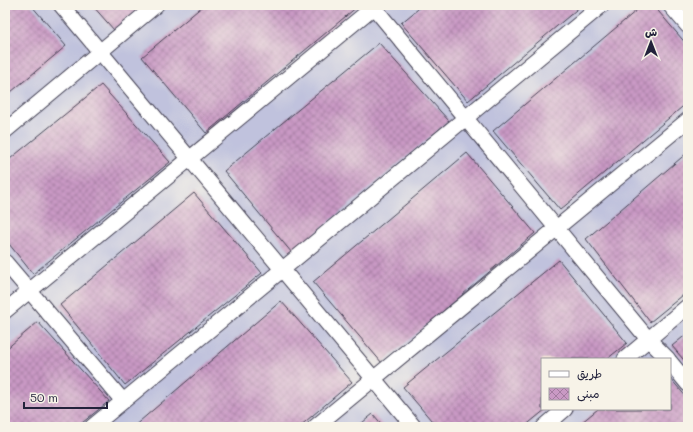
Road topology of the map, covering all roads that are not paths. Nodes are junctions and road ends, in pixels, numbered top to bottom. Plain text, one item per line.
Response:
1 (61, 5) edge
2 (156, 5) edge
3 (602, 5) edge
4 (670, 5) edge
5 (374, 6) edge
6 (688, 26) edge
7 (100, 52) junction
8 (466, 118) junction
9 (688, 120) edge
10 (5, 131) edge
11 (189, 158) junction
12 (556, 228) junction
13 (5, 262) edge
14 (282, 270) junction
15 (29, 291) junction
16 (688, 306) edge
17 (5, 311) edge
18 (648, 339) junction
19 (626, 358) edge
20 (667, 358) edge
21 (671, 363) edge
22 (374, 379) junction
23 (688, 384) edge
24 (123, 401) junction
25 (564, 410) edge
26 (92, 427) edge
27 (315, 427) edge
28 (414, 427) edge
29 (544, 427) edge

1 - 7 lane
2 - 7 lane
3 - 8 lane
4 - 6 lane
5 - 8 lane
5 - 11 lane
7 - 10 lane
7 - 11 lane
8 - 12 lane
8 - 14 lane
9 - 12 lane
11 - 14 lane
11 - 15 lane
12 - 18 lane
12 - 22 lane
13 - 15 lane
14 - 22 lane
14 - 24 lane
15 - 17 lane
15 - 24 lane
16 - 18 lane
18 - 19 lane
18 - 20 lane
21 - 23 lane
22 - 27 lane
22 - 28 lane
24 - 26 lane
25 - 29 lane

